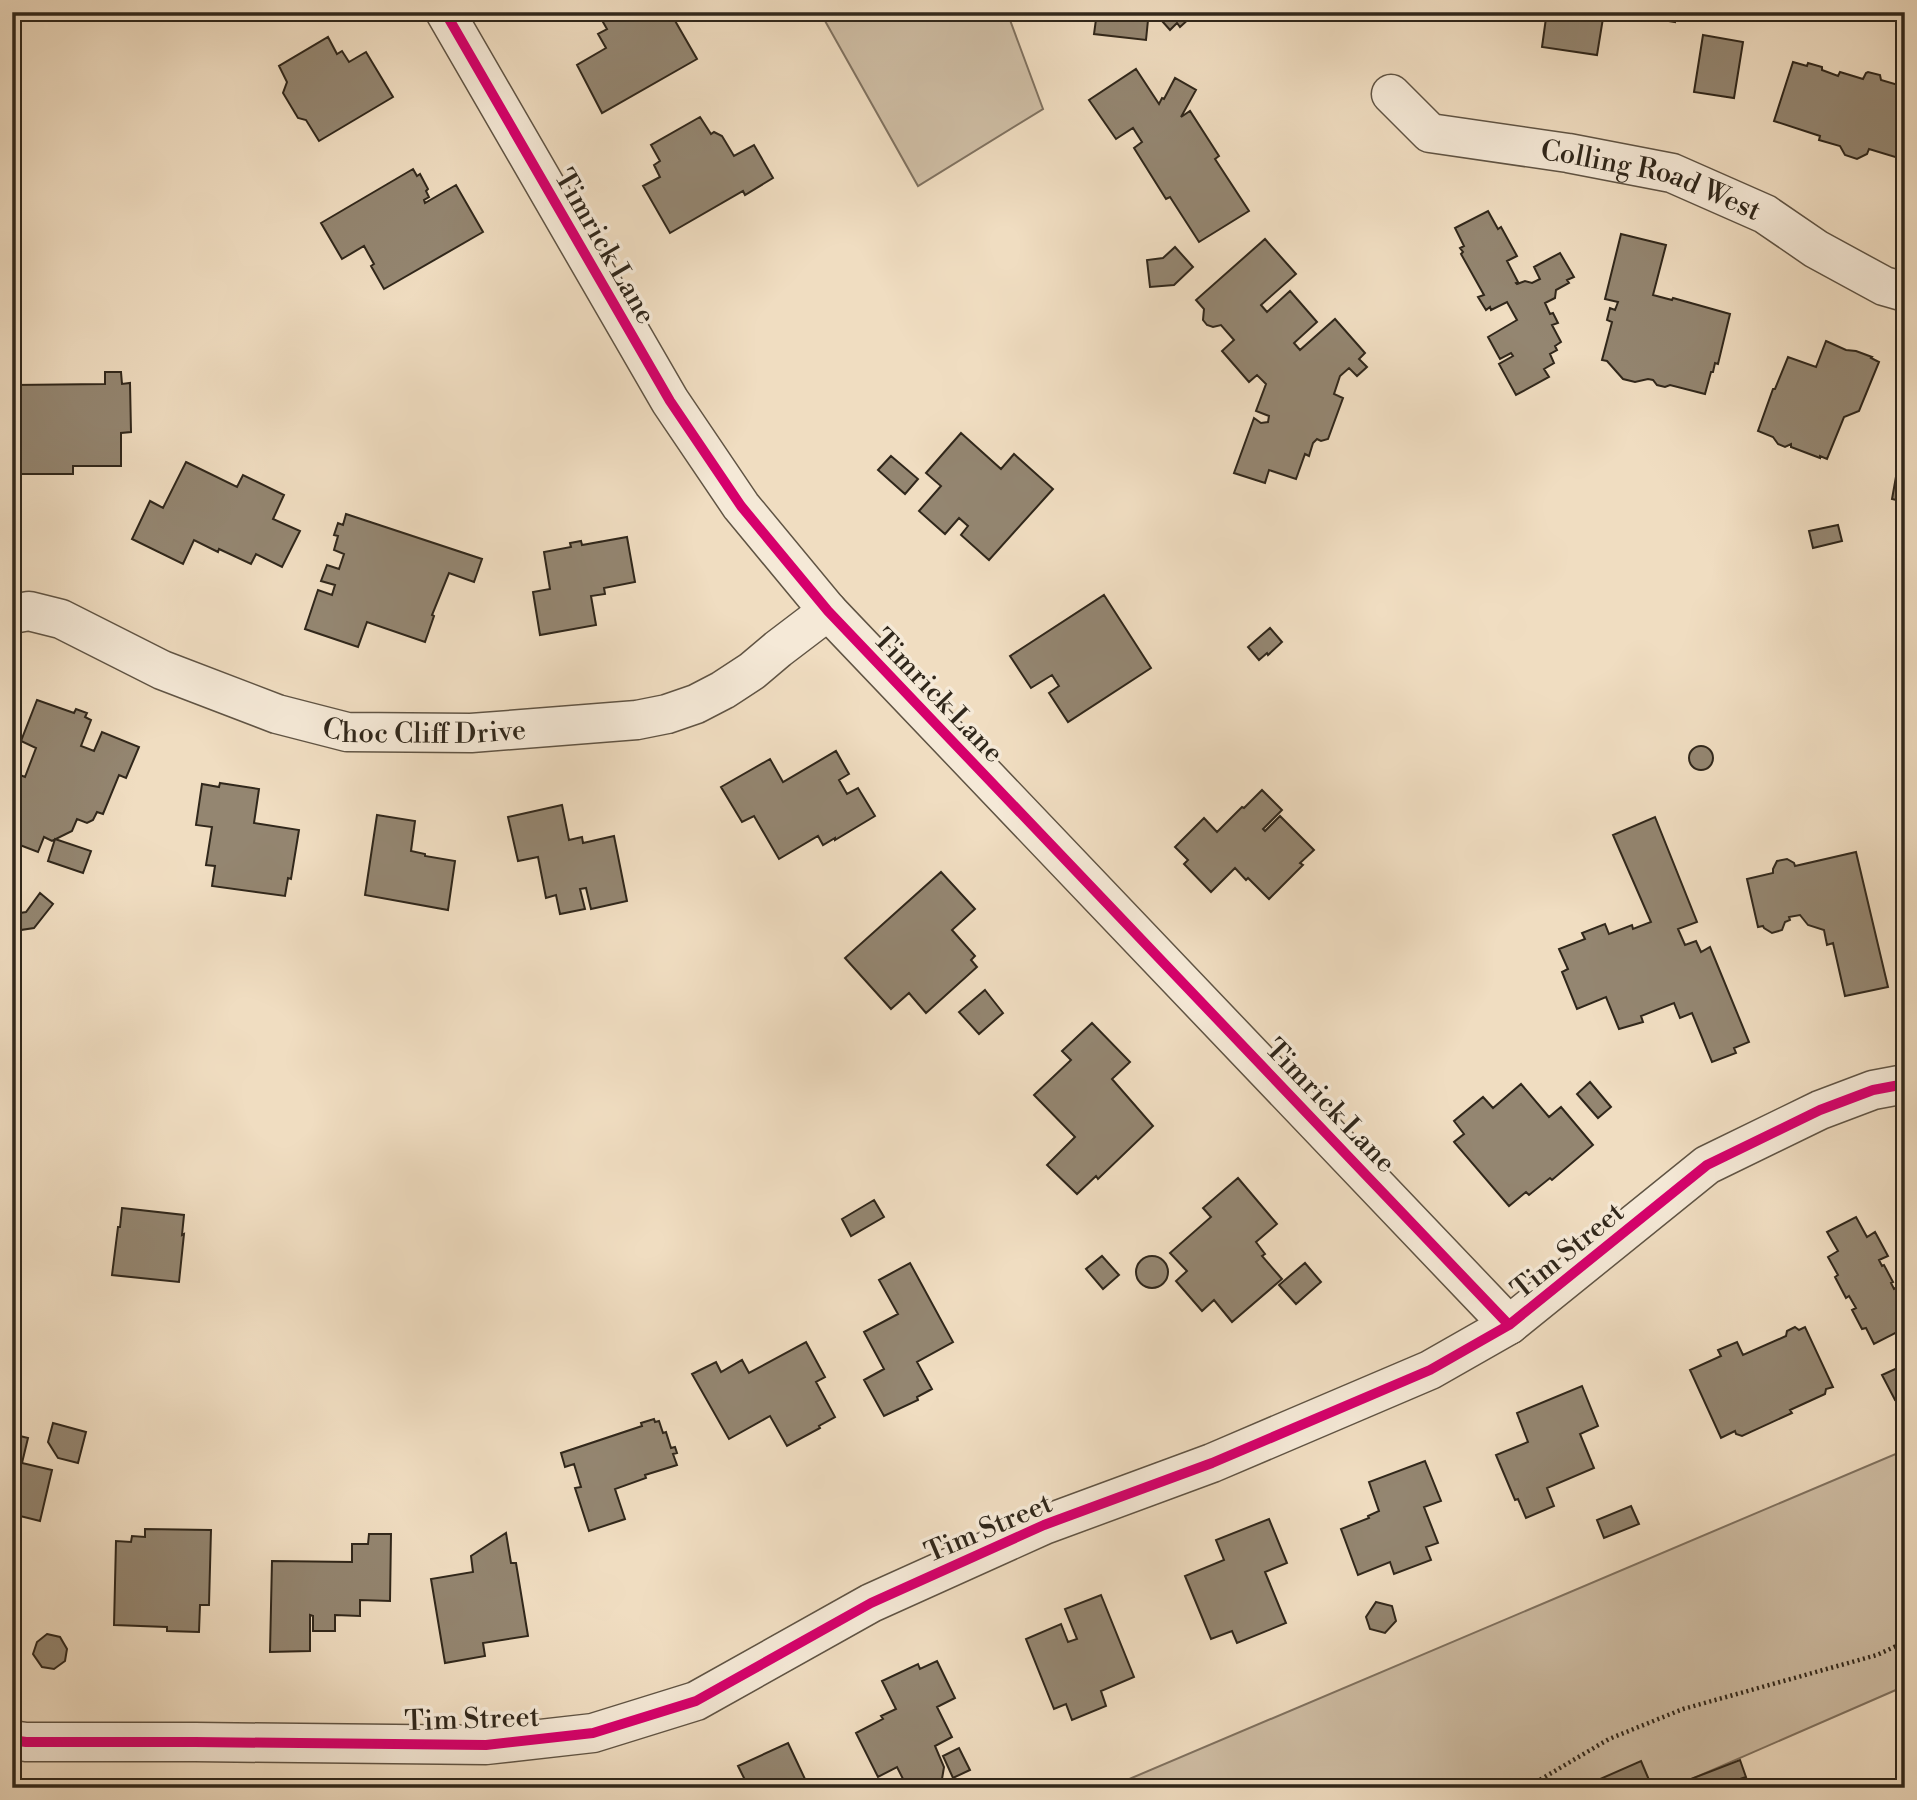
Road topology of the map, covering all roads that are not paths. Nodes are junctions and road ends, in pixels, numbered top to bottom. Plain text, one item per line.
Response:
1 (445, 12) edge
2 (1391, 94) dead end
3 (1905, 292) edge
4 (828, 611) junction
5 (12, 614) edge
6 (1905, 1084) edge
7 (1509, 1325) junction
8 (12, 1740) edge

1 - 4 street, Timrick Lane
2 - 3 street, Colling Road West
4 - 5 street, Choc Cliff Drive
4 - 7 street, Timrick Lane
6 - 7 street, Tim Street
7 - 8 street, Tim Street

